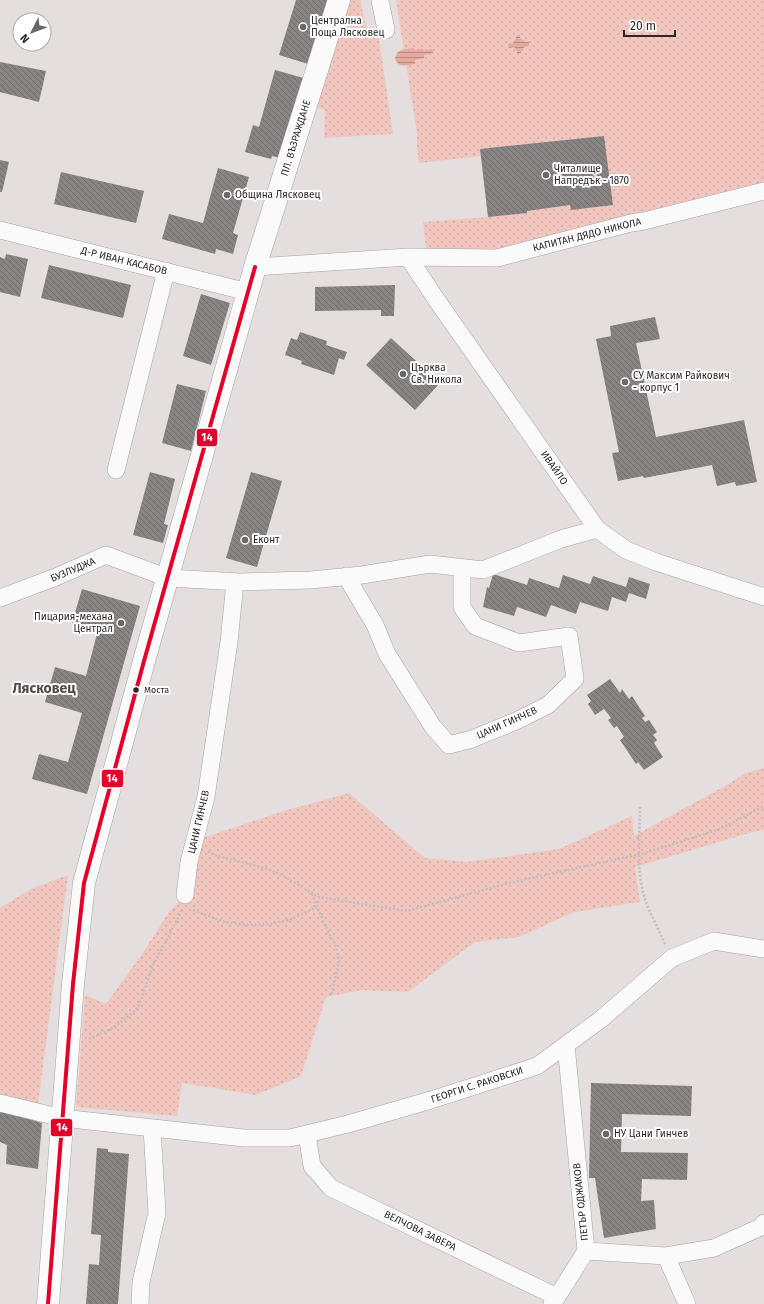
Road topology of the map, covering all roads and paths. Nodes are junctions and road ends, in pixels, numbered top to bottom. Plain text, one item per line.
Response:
1 (339, 0) edge
2 (380, 0) edge
3 (386, 30) dead end
4 (764, 191) edge
5 (0, 230) edge
6 (408, 258) junction
7 (255, 267) junction
8 (166, 271) junction
9 (248, 292) junction
10 (116, 470) dead end
11 (597, 529) junction
12 (462, 568) junction
13 (346, 576) junction
14 (168, 578) junction
15 (235, 582) junction
16 (764, 597) edge
17 (0, 598) edge
18 (764, 806) edge
19 (640, 807) dead end
20 (195, 842) junction
21 (639, 854) junction
22 (312, 894) junction
23 (184, 901) junction
24 (317, 908) junction
25 (764, 949) edge
26 (672, 958) junction
27 (331, 996) dead end
28 (68, 1040) junction
29 (566, 1045) junction
30 (0, 1103) edge
31 (62, 1118) junction
32 (152, 1128) junction
33 (307, 1134) junction
34 (764, 1223) edge
35 (586, 1252) junction
36 (666, 1256) junction
37 (555, 1301) edge
38 (48, 1304) edge
39 (140, 1304) edge
40 (687, 1304) edge

1 - 7 street, ПЛ. ВЪЗРАЖДАНЕ
2 - 3 street
4 - 6 street, КАПИТАН ДЯДО НИКОЛА
5 - 8 street, Д-Р ИВАН КАСАБОВ
6 - 7 street
6 - 11 street, ИВАЙЛО
7 - 9 street, ПЛ. ВЪЗРАЖДАНЕ
8 - 9 street, Д-Р ИВАН КАСАБОВ
8 - 10 street
9 - 14 street, ПЛ. ВЪЗРАЖДАНЕ
11 - 12 street
11 - 16 street, ИВАЙЛО
12 - 13 street
12 - 13 street, ЦАНИ ГИНЧЕВ
13 - 15 street
14 - 15 street
14 - 17 street, БУЗЛУДЖА
14 - 28 street, ПЛ. ВЪЗРАЖДАНЕ
15 - 20 street, ЦАНИ ГИНЧЕВ
18 - 21 path
19 - 21 path
20 - 22 path
20 - 23 street, ЦАНИ ГИНЧЕВ
21 - 22 path
21 - 26 path
22 - 24 path
23 - 24 path
23 - 28 path
24 - 27 path
25 - 26 street, ГЕОРГИ С. РАКОВСКИ
26 - 29 street, ГЕОРГИ С. РАКОВСКИ
28 - 31 street, ПЛ. ВЪЗРАЖДАНЕ
29 - 33 street, ГЕОРГИ С. РАКОВСКИ
29 - 35 street, ПЕТЪР ОДЖАКОВ
30 - 31 street, ГЕОРГИ С. РАКОВСКИ
31 - 32 street, ГЕОРГИ С. РАКОВСКИ
31 - 38 street, ПЛ. ВЪЗРАЖДАНЕ
32 - 33 street, ГЕОРГИ С. РАКОВСКИ
32 - 39 street
33 - 37 street, ВЕЛЧОВА ЗАВЕРА
34 - 36 street, ПЕТЪР ОДЖАКОВ
35 - 36 street, ПЕТЪР ОДЖАКОВ
35 - 37 street
36 - 40 street

